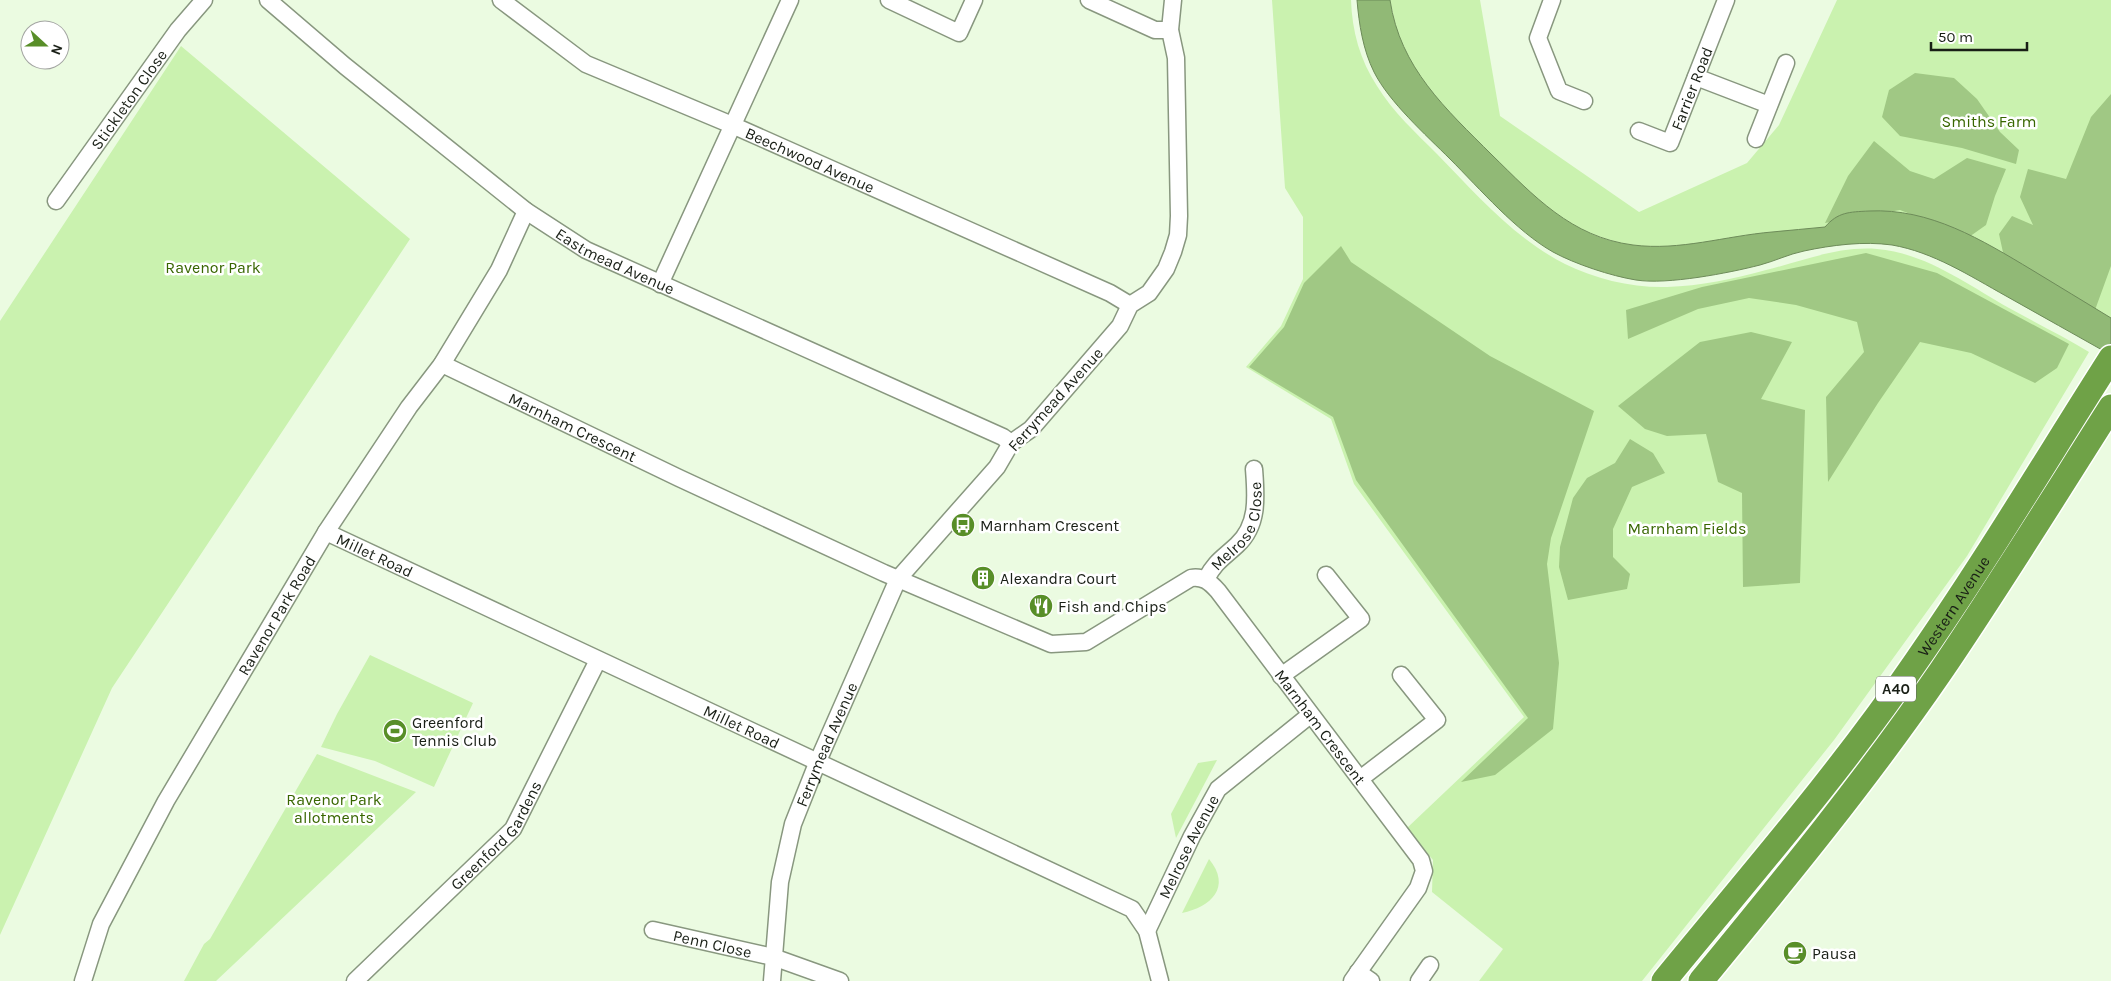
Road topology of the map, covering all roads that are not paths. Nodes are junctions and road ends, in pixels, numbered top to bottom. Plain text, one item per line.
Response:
1 (204, 0) edge
2 (268, 0) edge
3 (501, 0) edge
4 (790, 0) edge
5 (889, 0) edge
6 (974, 0) edge
7 (1089, 0) edge
8 (1173, 0) edge
9 (1552, 0) edge
10 (1726, 0) edge
11 (1170, 30) junction
12 (1786, 63) dead end
13 (1696, 77) junction
14 (1584, 101) dead end
15 (1769, 105) junction
16 (732, 125) junction
17 (1638, 131) dead end
18 (1756, 139) dead end
19 (56, 201) dead end
20 (526, 211) junction
21 (660, 284) junction
22 (1130, 304) junction
23 (442, 364) junction
24 (2105, 367) edge
25 (2111, 407) edge
26 (1011, 443) junction
27 (1254, 469) dead end
28 (326, 532) junction
29 (1326, 575) dead end
30 (898, 579) junction
31 (1206, 579) junction
32 (598, 660) junction
33 (1281, 676) junction
34 (1402, 676) dead end
35 (1310, 715) junction
36 (818, 761) junction
37 (1360, 779) junction
38 (653, 930) dead end
39 (1147, 931) junction
40 (773, 957) junction
41 (1430, 965) dead end
42 (1361, 978) edge
43 (83, 981) edge
44 (355, 981) edge
45 (772, 981) edge
46 (840, 981) edge
47 (1160, 981) edge
48 (1418, 981) edge
49 (1664, 981) edge
50 (1701, 981) edge

1 - 19 street, Stickleton Close
2 - 20 street, Eastmead Avenue
3 - 16 street, Beechwood Avenue
4 - 16 street
5 - 6 street
7 - 11 street
8 - 11 street
9 - 14 street
10 - 13 street, Farrier Road
11 - 22 street
12 - 15 street
13 - 15 street
13 - 17 street, Farrier Road
15 - 18 street
16 - 21 street
16 - 22 street, Beechwood Avenue
20 - 21 street, Eastmead Avenue
20 - 23 street, Ravenor Park Road
21 - 26 street, Eastmead Avenue
22 - 26 street, Ferrymead Avenue
23 - 28 street, Ravenor Park Road
23 - 30 street, Marnham Crescent
24 - 49 highway, Western Avenue / A40
25 - 50 highway, Western Avenue / A40
26 - 30 street, Ferrymead Avenue
27 - 31 street, Melrose Close
28 - 32 street, Millet Road
28 - 43 street, Ravenor Park Road
29 - 33 street
30 - 31 street, Marnham Crescent
30 - 36 street, Ferrymead Avenue
31 - 33 street, Marnham Crescent
32 - 36 street, Millet Road
32 - 44 street, Greenford Gardens
33 - 35 street, Marnham Crescent
34 - 37 street
35 - 37 street, Marnham Crescent
35 - 39 street, Melrose Avenue
36 - 39 street, Millet Road
36 - 40 street, Ferrymead Avenue
37 - 42 street, Marnham Crescent
38 - 40 street, Penn Close
39 - 47 street
40 - 45 street, Ferrymead Avenue
40 - 46 street, Penn Close
41 - 48 street

